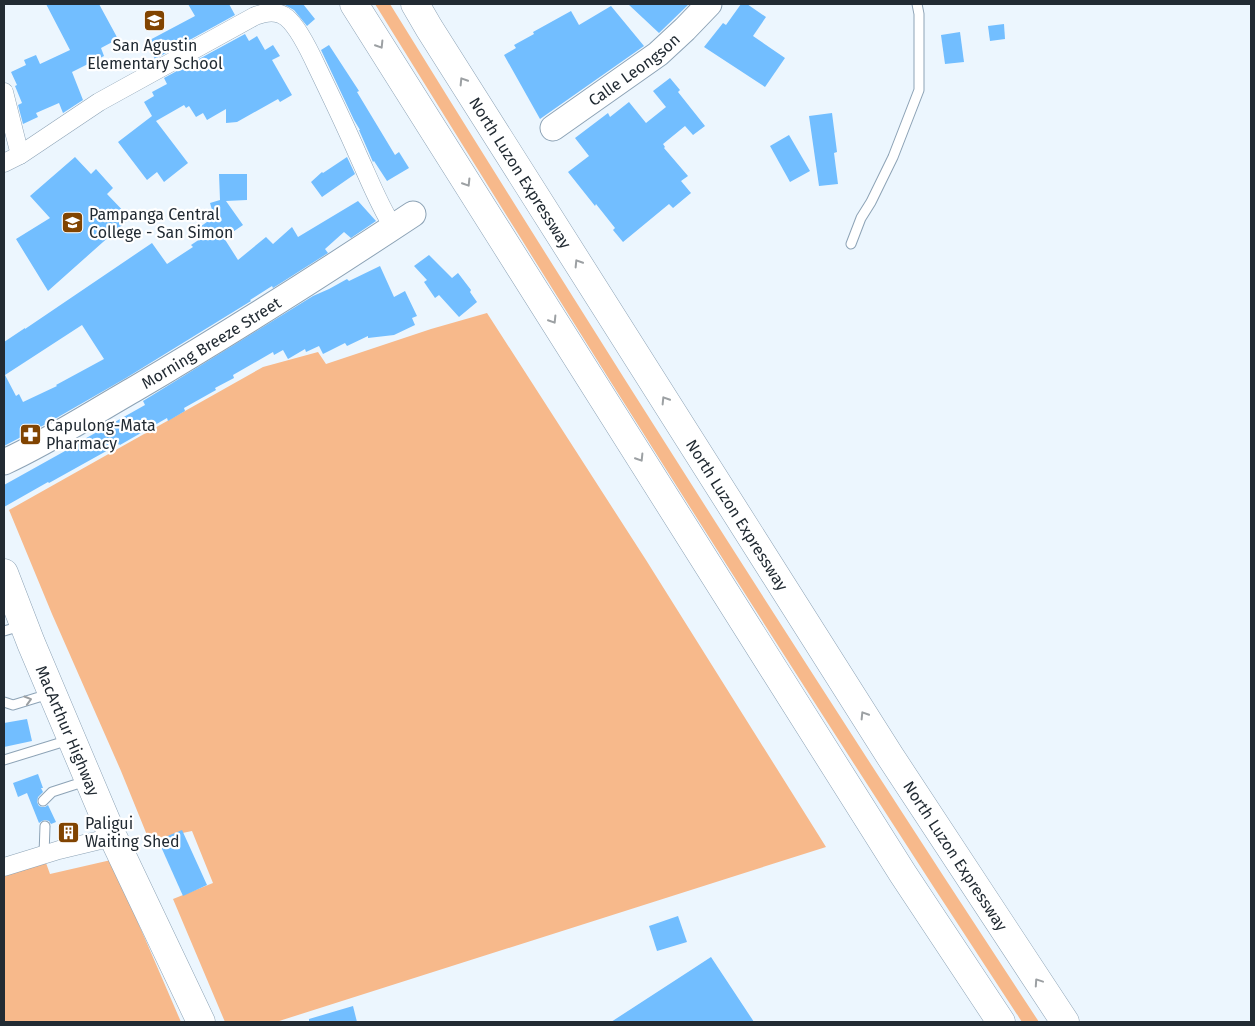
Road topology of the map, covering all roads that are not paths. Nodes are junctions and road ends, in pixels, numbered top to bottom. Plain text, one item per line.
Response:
1 (354, 4) edge
2 (415, 4) edge
3 (709, 4) edge
4 (917, 4) edge
5 (4, 92) edge
6 (553, 128) dead end
7 (20, 155) junction
8 (4, 164) edge
9 (403, 221) joint
10 (851, 244) dead end
11 (4, 462) edge
12 (4, 574) edge
13 (14, 628) edge
14 (52, 693) junction
15 (4, 702) edge
16 (72, 739) junction
17 (4, 760) edge
18 (89, 780) junction
19 (43, 801) dead end
20 (45, 826) dead end
21 (113, 837) junction
22 (44, 855) junction
23 (4, 867) edge
24 (201, 1022) edge
25 (1001, 1022) edge
26 (1065, 1022) edge

1 -> 25 highway
26 -> 2 highway, North Luzon Expressway
3 - 6 main road, Calle Leongson
4 - 10 lane
5 - 7 street
7 - 8 street
7 - 9 street
9 - 11 main road, Morning Breeze Street
12 - 13 highway, MacArthur Highway
13 - 14 highway, MacArthur Highway
15 -> 14 lane
14 - 16 highway, MacArthur Highway
16 - 17 lane
16 - 18 highway, MacArthur Highway
18 - 19 lane
18 - 21 highway, MacArthur Highway
20 - 22 lane
21 - 22 street
21 - 24 highway, MacArthur Highway
22 - 23 street

